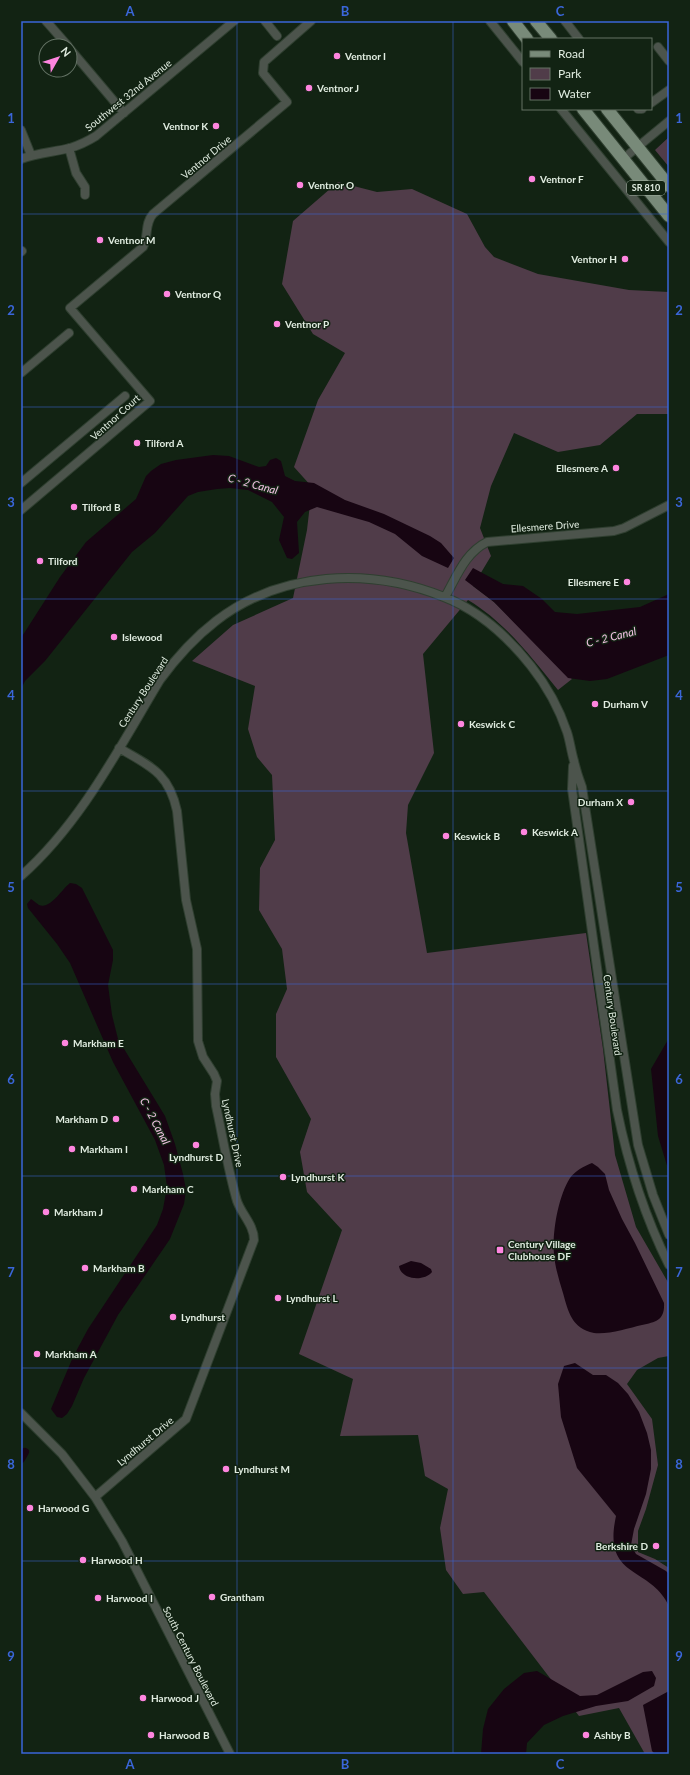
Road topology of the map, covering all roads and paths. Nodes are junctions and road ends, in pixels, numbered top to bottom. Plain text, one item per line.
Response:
1 (46, 21) edge
2 (234, 21) edge
3 (265, 21) edge
4 (311, 21) edge
5 (490, 21) edge
6 (513, 21) edge
7 (536, 21) edge
8 (565, 21) edge
9 (277, 36) dead end
10 (61, 38) edge
11 (526, 38) edge
12 (550, 38) edge
13 (578, 38) edge
14 (658, 48) dead end
15 (78, 58) edge
16 (522, 61) edge
17 (669, 61) edge
18 (669, 90) edge
19 (652, 102) edge
20 (562, 110) edge
21 (585, 110) edge
22 (608, 110) edge
23 (124, 113) junction
24 (669, 121) edge
25 (21, 130) edge
26 (638, 147) junction
27 (69, 148) junction
28 (32, 155) junction
29 (21, 159) edge
30 (623, 159) junction
31 (669, 186) edge
32 (85, 195) dead end
33 (669, 216) edge
34 (669, 242) edge
35 (70, 308) joint
36 (69, 333) dead end
37 (21, 373) edge
38 (125, 396) dead end
39 (21, 483) edge
40 (669, 505) edge
41 (21, 510) edge
42 (445, 597) junction
43 (119, 748) junction
44 (574, 761) junction
45 (21, 876) edge
46 (669, 1235) edge
47 (669, 1264) edge
48 (21, 1413) edge
49 (95, 1497) junction
50 (230, 1754) edge

1 - 10 street
2 - 23 street, Southwest 32nd Avenue
3 - 9 street
4 - 35 street, Ventnor Drive
5 - 16 street
6 - 11 main road
7 - 12 main road
8 - 13 street
14 - 17 street
15 - 23 street
18 - 19 street
20 - 34 street
21 - 30 main road, SR 810
22 - 26 main road, SR 810
23 - 27 street, Southwest 32nd Avenue
24 - 26 street
25 - 28 street
26 - 30 street
26 - 31 main road, SR 810
27 - 28 street, Southwest 32nd Avenue
27 - 32 street
28 - 29 street, Southwest 32nd Avenue
30 - 33 main road, SR 810
35 - 41 street, Ventnor Court
36 - 37 street
38 - 39 street
40 - 42 street, Ellesmere Drive
42 - 43 street, Century Boulevard
42 - 44 street, Century Boulevard
43 - 45 street, Century Boulevard
43 - 49 street, Lyndhurst Drive
44 - 46 street, Century Boulevard
44 - 47 street, Century Boulevard
48 - 49 street, South Century Boulevard
49 - 50 street, South Century Boulevard

